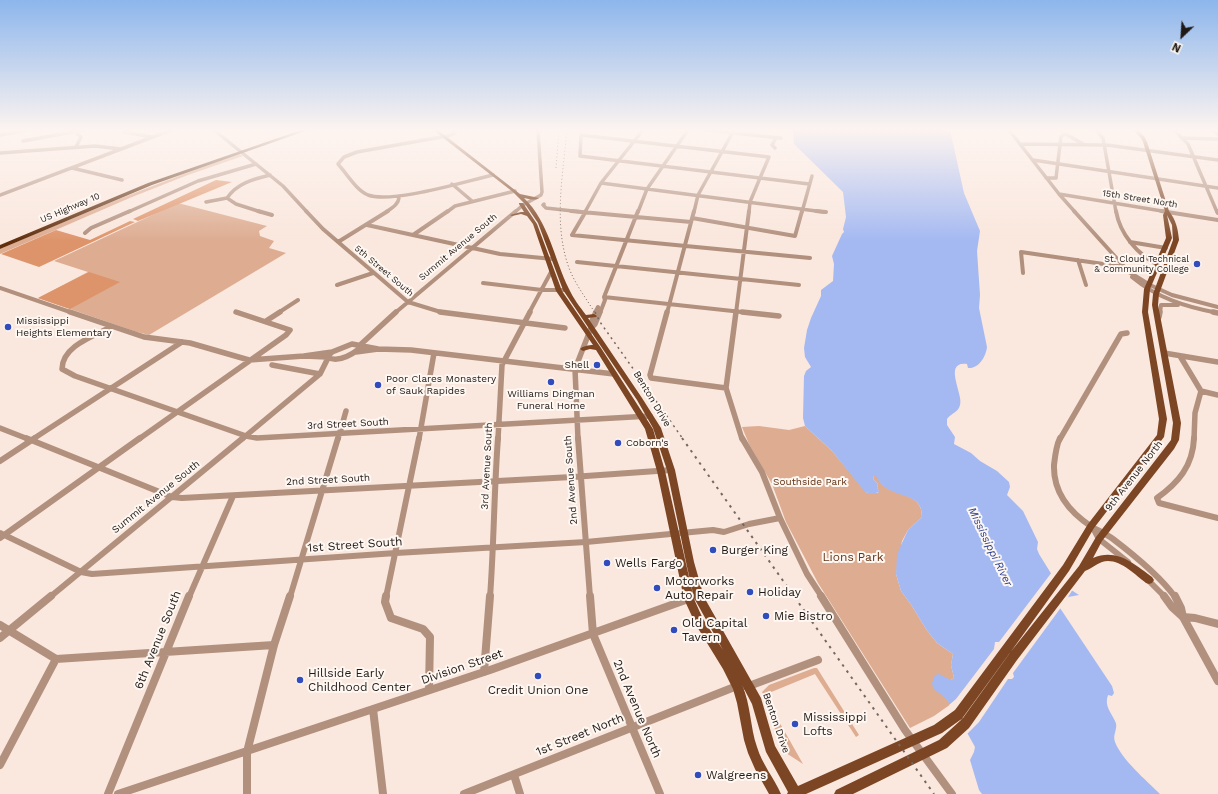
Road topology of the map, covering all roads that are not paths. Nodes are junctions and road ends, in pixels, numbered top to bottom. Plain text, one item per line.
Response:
1 (191, 167) edge
2 (197, 167) edge
3 (247, 167) edge
4 (260, 167) edge
5 (340, 167) edge
6 (476, 167) edge
7 (483, 167) edge
8 (540, 167) edge
9 (613, 167) edge
10 (662, 167) edge
11 (671, 167) edge
12 (713, 167) edge
13 (765, 167) edge
14 (1038, 167) edge
15 (1058, 167) edge
16 (1080, 167) edge
17 (1107, 167) edge
18 (1153, 167) edge
19 (1197, 167) edge
20 (72, 168) joint
21 (1108, 171) junction
22 (710, 172) junction
23 (270, 175) junction
24 (493, 175) junction
25 (488, 176) junction
26 (812, 176) dead end
27 (760, 178) junction
28 (1046, 178) junction
29 (1157, 179) junction
30 (122, 180) dead end
31 (601, 183) junction
32 (452, 184) junction
33 (809, 184) junction
34 (1206, 186) junction
35 (1218, 188) edge
36 (647, 189) junction
37 (509, 193) junction
38 (517, 193) junction
39 (1059, 194) junction
40 (0, 195) edge
41 (399, 196) junction
42 (698, 196) junction
43 (226, 198) junction
44 (537, 198) junction
45 (472, 201) junction
46 (206, 202) dead end
47 (750, 202) junction
48 (1115, 203) junction
49 (525, 204) junction
50 (803, 209) junction
51 (1167, 211) junction
52 (584, 212) junction
53 (826, 212) dead end
54 (1218, 213) edge
55 (272, 215) dead end
56 (512, 215) junction
57 (529, 215) junction
58 (636, 217) junction
59 (692, 220) junction
60 (1218, 220) edge
61 (367, 225) junction
62 (746, 228) junction
63 (85, 233) dead end
64 (413, 235) junction
65 (627, 240) junction
66 (0, 242) edge
67 (338, 242) junction
68 (1130, 242) junction
69 (684, 246) junction
70 (0, 247) edge
71 (472, 248) junction
72 (1166, 248) junction
73 (744, 252) junction
74 (810, 258) dead end
75 (550, 259) junction
76 (1078, 260) junction
77 (577, 262) dead end
78 (1158, 265) junction
79 (616, 267) junction
80 (1125, 267) junction
81 (551, 272) junction
82 (372, 273) junction
83 (678, 273) junction
84 (1023, 273) dead end
85 (740, 279) junction
86 (483, 283) dead end
87 (337, 285) dead end
88 (800, 285) dead end
89 (1086, 286) dead end
90 (1149, 287) junction
91 (0, 288) edge
92 (542, 290) junction
93 (562, 291) junction
94 (1157, 292) junction
95 (604, 297) junction
96 (298, 300) dead end
97 (408, 302) junction
98 (669, 304) junction
99 (1218, 307) edge
100 (1200, 310) junction
101 (737, 311) junction
102 (236, 312) dead end
103 (1218, 313) edge
104 (594, 316) junction
105 (779, 316) dead end
106 (584, 317) junction
107 (266, 321) junction
108 (524, 323) junction
109 (1158, 324) junction
110 (111, 327) junction
111 (565, 328) dead end
112 (590, 332) junction
113 (1127, 333) dead end
114 (368, 335) junction
115 (182, 342) junction
116 (352, 344) junction
117 (360, 346) junction
118 (598, 348) junction
119 (378, 349) junction
120 (583, 350) junction
121 (332, 352) junction
122 (356, 352) junction
123 (434, 353) junction
124 (1164, 353) junction
125 (304, 356) junction
126 (1180, 356) junction
127 (328, 357) junction
128 (249, 360) junction
129 (336, 360) junction
130 (504, 361) junction
131 (1218, 362) edge
132 (272, 365) dead end
133 (575, 369) junction
134 (321, 372) junction
135 (614, 374) junction
136 (110, 388) junction
137 (726, 388) junction
138 (1202, 391) junction
139 (1218, 395) edge
140 (346, 411) dead end
141 (177, 412) junction
142 (646, 417) junction
143 (577, 422) junction
144 (498, 426) junction
145 (0, 428) edge
146 (421, 429) junction
147 (338, 434) junction
148 (246, 436) junction
149 (32, 440) junction
150 (0, 461) edge
151 (99, 468) junction
152 (666, 470) junction
153 (581, 477) junction
154 (495, 482) junction
155 (409, 486) junction
156 (322, 490) junction
157 (233, 496) junction
158 (172, 497) junction
159 (780, 518) junction
160 (1218, 518) edge
161 (1091, 526) junction
162 (679, 533) junction
163 (2, 535) edge
164 (1102, 536) junction
165 (586, 542) junction
166 (494, 548) junction
167 (396, 553) junction
168 (302, 560) junction
169 (200, 567) junction
170 (81, 572) junction
171 (1080, 572) junction
172 (1149, 580) junction
173 (699, 598) junction
174 (689, 599) junction
175 (1183, 617) junction
176 (1218, 624) edge
177 (0, 625) edge
178 (9, 631) junction
179 (593, 634) junction
180 (0, 638) edge
181 (274, 645) junction
182 (166, 652) junction
183 (56, 659) junction
184 (818, 660) dead end
185 (484, 672) junction
186 (1218, 681) edge
187 (737, 686) junction
188 (749, 686) junction
189 (429, 690) junction
190 (373, 709) junction
191 (632, 727) junction
192 (247, 752) junction
193 (0, 765) edge
194 (514, 775) junction
195 (108, 794) edge
196 (118, 794) edge
197 (247, 794) edge
198 (383, 794) edge
199 (464, 794) edge
200 (520, 794) edge
201 (660, 794) edge
202 (775, 794) edge
203 (795, 794) edge
204 (840, 794) edge
205 (952, 794) edge

1 - 66 highway
2 - 70 highway, US Highway 10
3 - 63 street
4 - 23 street, 5th Street South
5 - 41 street
6 - 25 main road, Benton Drive
7 - 24 main road, Benton Drive
8 - 44 street
9 - 31 street
10 - 36 street, 2nd Avenue South
11 - 22 street
12 - 22 street
13 - 27 street
14 - 28 street
15 - 28 street
16 - 21 street
17 - 21 street
18 - 29 main road, 9th Avenue North
19 - 34 street
20 - 30 street
20 - 40 street
21 - 29 street
21 - 48 street
22 - 27 street
22 - 42 street
23 - 43 street
23 - 67 street, 5th Street South
24 - 25 street
24 - 38 main road, Benton Drive
25 - 32 street
25 - 37 main road, Benton Drive
26 - 33 street
27 - 33 street
27 - 47 street
28 - 39 street
29 - 34 street
29 - 51 main road, 9th Avenue North
31 - 36 street
31 - 52 street
32 - 41 street
32 - 45 street
33 - 50 street
34 - 35 street
34 - 54 street
36 - 42 street
36 - 58 street, 2nd Avenue South
37 - 38 street
37 - 45 street
37 - 49 main road, Benton Drive
38 - 44 main road
38 - 49 main road, Benton Drive
39 - 48 street, 15th Street North
39 - 80 street
41 - 61 street
42 - 47 street
42 - 59 street
43 - 46 street
43 - 55 street
44 - 49 street, Summit Avenue South
44 - 52 street
45 - 64 street
47 - 50 street
47 - 62 street
48 - 51 street, 15th Street North
48 - 68 street
49 - 56 street, Summit Avenue South
49 - 57 main road, Benton Drive
49 - 75 main road, Benton Drive
50 - 53 street
50 - 62 street
51 - 60 street, 15th Street North
51 - 72 main road, 9th Avenue North
51 - 94 main road, 9th Avenue North
52 - 58 street
52 - 65 street
56 - 57 main road
56 - 71 street, Summit Avenue South
57 - 75 main road, Benton Drive
58 - 59 street
58 - 65 street, 2nd Avenue South
59 - 62 street
59 - 69 street
61 - 64 street
61 - 67 street
62 - 73 street
64 - 71 street
65 - 69 street
65 - 79 street, 2nd Avenue South
67 - 82 street, 5th Street South
68 - 72 street
68 - 78 street
69 - 73 street
69 - 83 street
71 - 75 street
71 - 97 street, Summit Avenue South
72 - 78 main road, 9th Avenue North
73 - 74 street
73 - 85 street
75 - 81 main road, Benton Drive
75 - 93 main road, Benton Drive
76 - 80 street
76 - 84 street
76 - 89 street
77 - 79 street
78 - 90 main road, 9th Avenue North
79 - 83 street
79 - 95 street, 2nd Avenue South
80 - 90 street
81 - 92 street, 3rd Avenue South
81 - 93 main road, Benton Drive
82 - 87 street
82 - 97 street, 5th Street South
83 - 85 street
83 - 98 street
85 - 88 street
85 - 101 street
86 - 92 street
90 - 94 street
90 - 161 main road, 9th Avenue North
91 - 110 street
92 - 93 street
92 - 108 street, 3rd Avenue South
93 - 106 main road, Benton Drive
93 - 112 main road, Benton Drive
94 - 99 street
94 - 100 street
94 - 109 main road, 9th Avenue North
95 - 98 street
95 - 104 street, 2nd Avenue South
95 - 112 street, 2nd Avenue South
96 - 107 street
97 - 108 street, 5th Street South
97 - 114 street, Summit Avenue South
98 - 101 street
98 - 137 street
100 - 103 street
100 - 109 street
101 - 105 street
101 - 137 street
102 - 107 street
104 - 106 main road
104 - 112 street, 2nd Avenue South
106 - 112 main road, Benton Drive
107 - 128 street
108 - 111 street, 5th Street South
108 - 130 street, 3rd Avenue South
109 - 124 main road, 9th Avenue North
110 - 115 street
110 - 136 street, 3rd Street South
112 - 118 main road, Benton Drive
112 - 120 street, 2nd Avenue South
112 - 142 main road, Benton Drive
113 - 161 street
114 - 116 street, Summit Avenue South
114 - 117 street, Summit Avenue South
115 - 128 street
115 - 136 street
116 - 117 street
116 - 121 street, Summit Avenue South
117 - 119 street
117 - 122 street, Summit Avenue South
118 - 120 main road
118 - 135 main road, Benton Drive
119 - 122 street
119 - 123 street
120 - 133 street, 2nd Avenue South
121 - 125 street
121 - 127 street, Summit Avenue South
122 - 129 street, Summit Avenue South
123 - 130 street
123 - 146 street
124 - 126 street
124 - 164 main road, 9th Avenue North
125 - 127 street
125 - 128 street
126 - 131 street
126 - 138 street
127 - 129 street
127 - 134 street, Summit Avenue South
128 - 141 street
129 - 134 street, Summit Avenue South
130 - 133 street
130 - 144 street, 3rd Avenue South
132 - 134 street
133 - 135 street
133 - 143 street, 2nd Avenue South
134 - 148 street, Summit Avenue South
135 - 142 main road, Benton Drive
136 - 141 street, 3rd Street South
136 - 149 street
137 - 159 street
138 - 139 street
138 - 160 street
140 - 147 street
141 - 148 street, 3rd Street South
141 - 151 street
142 - 143 street, 3rd Street South
142 - 152 main road, Benton Drive
143 - 144 street, 3rd Street South
143 - 153 street, 2nd Avenue South
144 - 146 street, 3rd Street South
144 - 154 street, 3rd Avenue South
145 - 149 street, 2nd Street South
146 - 147 street, 3rd Street South
146 - 155 street
147 - 148 street, 3rd Street South
147 - 156 street
148 - 158 street, Summit Avenue South
149 - 150 street
149 - 151 street, 2nd Street South
151 - 158 street, 2nd Street South
151 - 163 street
152 - 153 street, 2nd Street South
152 - 162 main road, Benton Drive
153 - 154 street, 2nd Street South
153 - 165 street, 2nd Avenue South
154 - 155 street, 2nd Street South
154 - 166 street, 3rd Avenue South
155 - 156 street, 2nd Street South
155 - 167 street
156 - 157 street, 2nd Street South
156 - 168 street
157 - 158 street, 2nd Street South
157 - 169 street, 6th Avenue South
158 - 170 street, Summit Avenue South
159 - 162 street, 1st Street South
159 - 205 street
161 - 164 street
161 - 203 main road, 9th Avenue North
162 - 165 street, 1st Street South
162 - 173 main road, Benton Drive
162 - 174 main road, Benton Drive
163 - 170 street, 1st Street South
164 - 171 main road, 9th Avenue North
164 - 172 street
164 - 175 street
165 - 166 street, 1st Street South
165 - 179 street, 2nd Avenue South
166 - 167 street, 1st Street South
166 - 185 street, 3rd Avenue South
167 - 168 street, 1st Street South
167 - 189 street
168 - 169 street, 1st Street South
168 - 181 street
169 - 170 street, 1st Street South
169 - 182 street, 6th Avenue South
170 - 178 street, Summit Avenue South
171 - 172 main road
171 - 204 main road, 9th Avenue North
172 - 175 street
173 - 174 street, Division Street
173 - 188 main road, Benton Drive
174 - 179 street, Division Street
174 - 187 main road, Benton Drive
175 - 176 street
175 - 186 street
177 - 178 street
178 - 180 street, Summit Avenue South
178 - 183 street
179 - 185 street, Division Street
179 - 191 street, 2nd Avenue North
181 - 182 street
181 - 192 street
182 - 183 street
182 - 195 street, 6th Avenue South
183 - 193 street
184 - 188 street, 1st Street North
185 - 189 street, Division Street
187 - 188 street, 1st Street North
187 - 191 street, 1st Street North
187 - 202 main road, Benton Drive
188 - 203 main road, Benton Drive
189 - 190 street, Division Street
190 - 192 street, Division Street
190 - 198 street
191 - 194 street, 1st Street North
191 - 201 street, 2nd Avenue North
192 - 196 street, Division Street
192 - 197 street
194 - 199 street, 1st Street North
194 - 200 street

